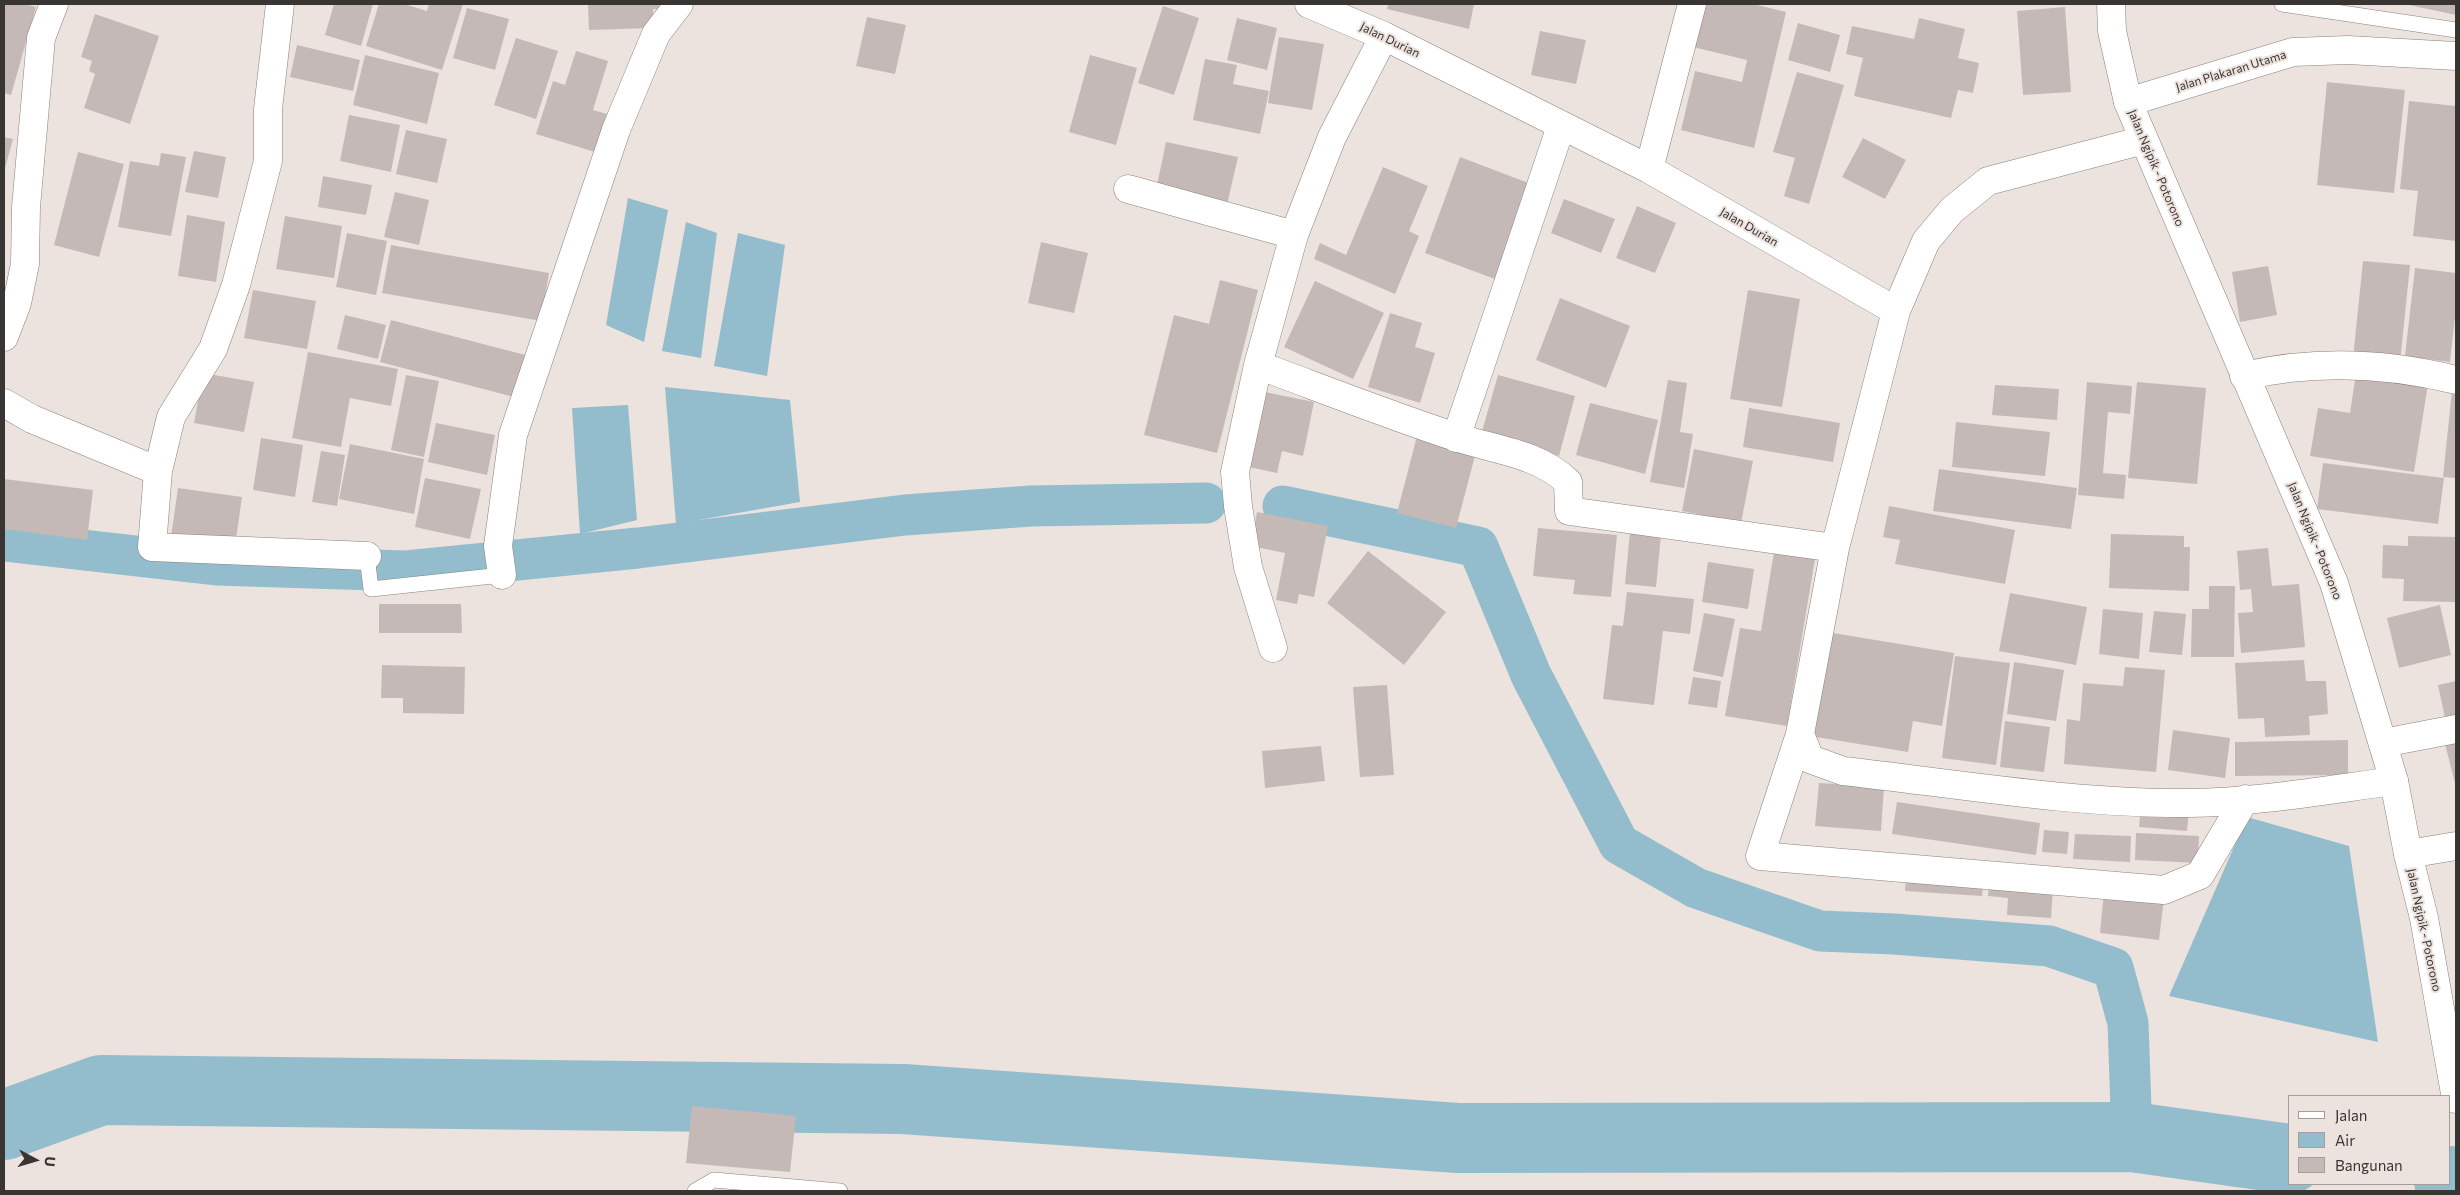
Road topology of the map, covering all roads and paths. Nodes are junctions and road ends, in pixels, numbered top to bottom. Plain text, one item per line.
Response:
1 (54, 4) edge
2 (280, 4) edge
3 (680, 4) edge
4 (1310, 4) edge
5 (1692, 4) edge
6 (2111, 4) edge
7 (2282, 4) edge
8 (2456, 30) edge
9 (1384, 36) junction
10 (2456, 56) edge
11 (2128, 102) junction
12 (1561, 126) junction
13 (2144, 140) junction
14 (1649, 168) junction
15 (1128, 189) dead end
16 (1294, 236) junction
17 (1896, 311) junction
18 (4, 337) edge
19 (1258, 365) junction
20 (2244, 376) junction
21 (2456, 380) edge
22 (4, 403) edge
23 (1456, 438) junction
24 (158, 470) junction
25 (1836, 548) junction
26 (367, 556) joint
27 (502, 575) joint
28 (1273, 648) dead end
29 (2456, 729) edge
30 (1800, 734) junction
31 (2383, 743) junction
32 (2394, 781) junction
33 (2246, 799) junction
34 (2456, 846) edge
35 (2408, 854) junction
36 (2456, 1099) edge
37 (695, 1191) edge
38 (840, 1191) edge

1 - 18 street
2 - 24 street
3 - 27 street
4 - 9 street, Jalan Durian
5 - 14 street
6 - 11 street, Jalan Ngipik - Potorono
7 - 8 lane
9 - 12 street, Jalan Durian
9 - 16 street
10 - 11 street, Jalan Plakaran Utama
11 - 13 street, Jalan Ngipik - Potorono
12 - 14 street, Jalan Durian
12 - 23 street
13 - 17 street
13 - 20 street, Jalan Ngipik - Potorono
14 - 17 street, Jalan Durian
15 - 16 street
16 - 19 street
17 - 25 street
19 - 23 street
19 - 28 street
20 - 21 street
20 - 31 street, Jalan Ngipik - Potorono
22 - 24 street
23 - 25 street
24 - 26 street
25 - 30 street
26 - 27 lane
29 - 31 street
30 - 33 street
30 - 33 street
31 - 32 street, Jalan Ngipik - Potorono
32 - 33 street
32 - 35 street, Jalan Ngipik - Potorono
34 - 35 street
35 - 36 street, Jalan Ngipik - Potorono
37 - 38 lane

